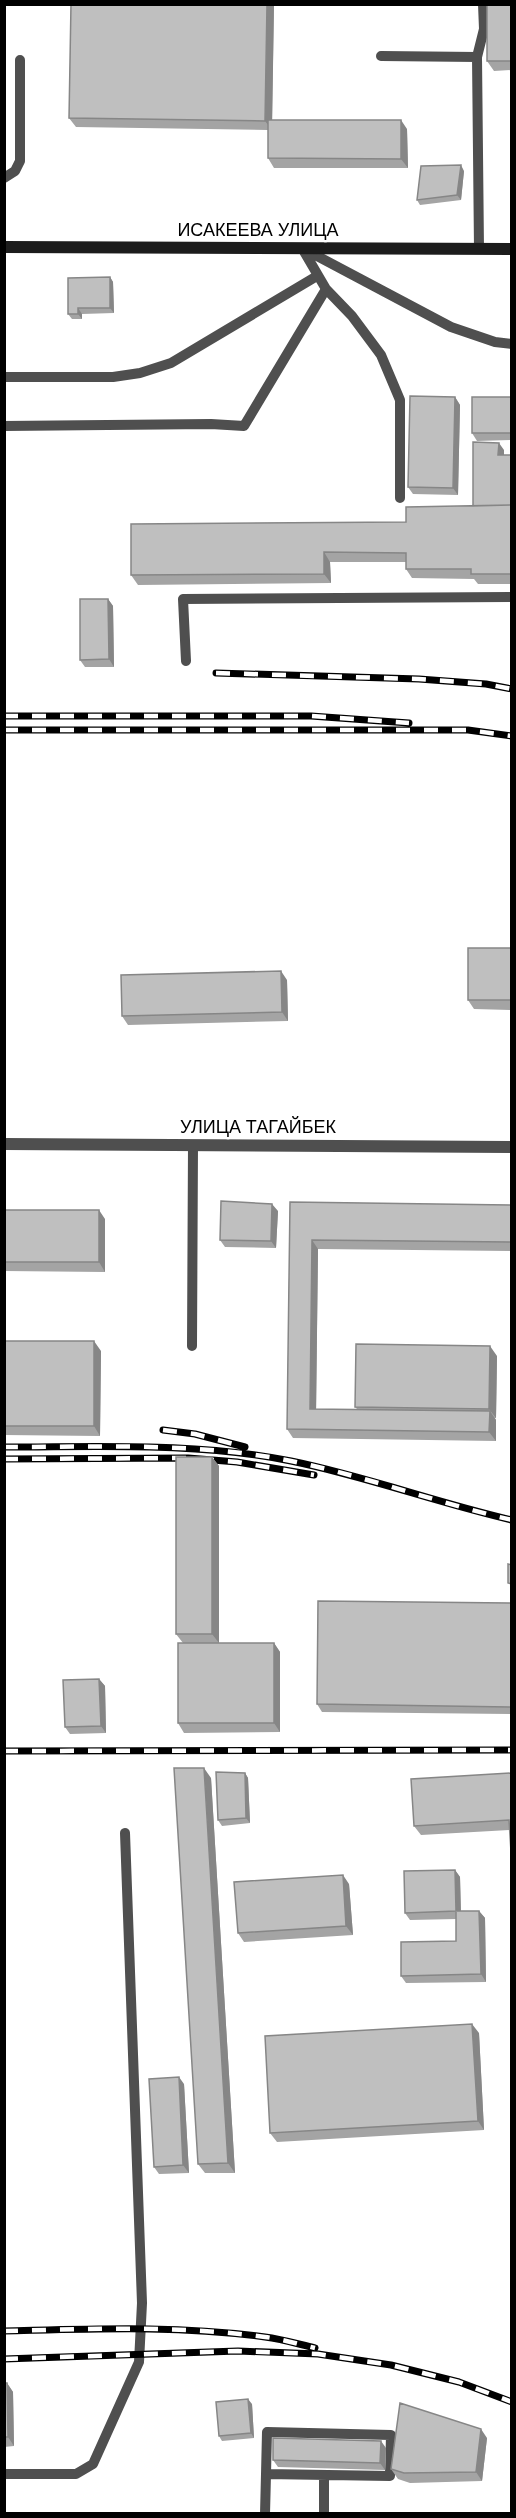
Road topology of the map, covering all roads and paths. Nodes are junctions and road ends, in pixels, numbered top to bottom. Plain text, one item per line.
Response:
1 (483, 4) edge
2 (381, 56) dead end
3 (477, 57) junction
4 (20, 60) dead end
5 (4, 178) edge
6 (4, 247) edge
7 (302, 248) junction
8 (479, 249) junction
9 (512, 249) edge
10 (317, 276) junction
11 (326, 289) junction
12 (512, 344) edge
13 (4, 377) edge
14 (4, 426) edge
15 (400, 498) dead end
16 (512, 597) edge
17 (186, 660) dead end
18 (4, 1144) edge
19 (193, 1145) junction
20 (512, 1147) edge
21 (192, 1346) dead end
22 (125, 1833) dead end
23 (4, 2474) edge
24 (266, 2474) junction
25 (324, 2475) junction
26 (265, 2514) edge
27 (324, 2514) edge

1 - 3 lane
2 - 3 lane
3 - 8 lane
4 - 5 lane
6 - 7 street, ИСАКЕЕВА УЛИЦА
7 - 8 street, ИСАКЕЕВА УЛИЦА
7 - 10 lane
7 - 12 lane
8 - 9 street, ИСАКЕЕВА УЛИЦА
10 - 11 lane
10 - 13 lane
11 - 14 lane
11 - 15 lane
16 - 17 lane
18 - 19 street, УЛИЦА ТАГАЙБЕК
19 - 20 street, УЛИЦА ТАГАЙБЕК
19 - 21 lane
22 - 23 lane
24 - 25 lane
24 - 25 lane
24 - 26 lane
25 - 27 lane

